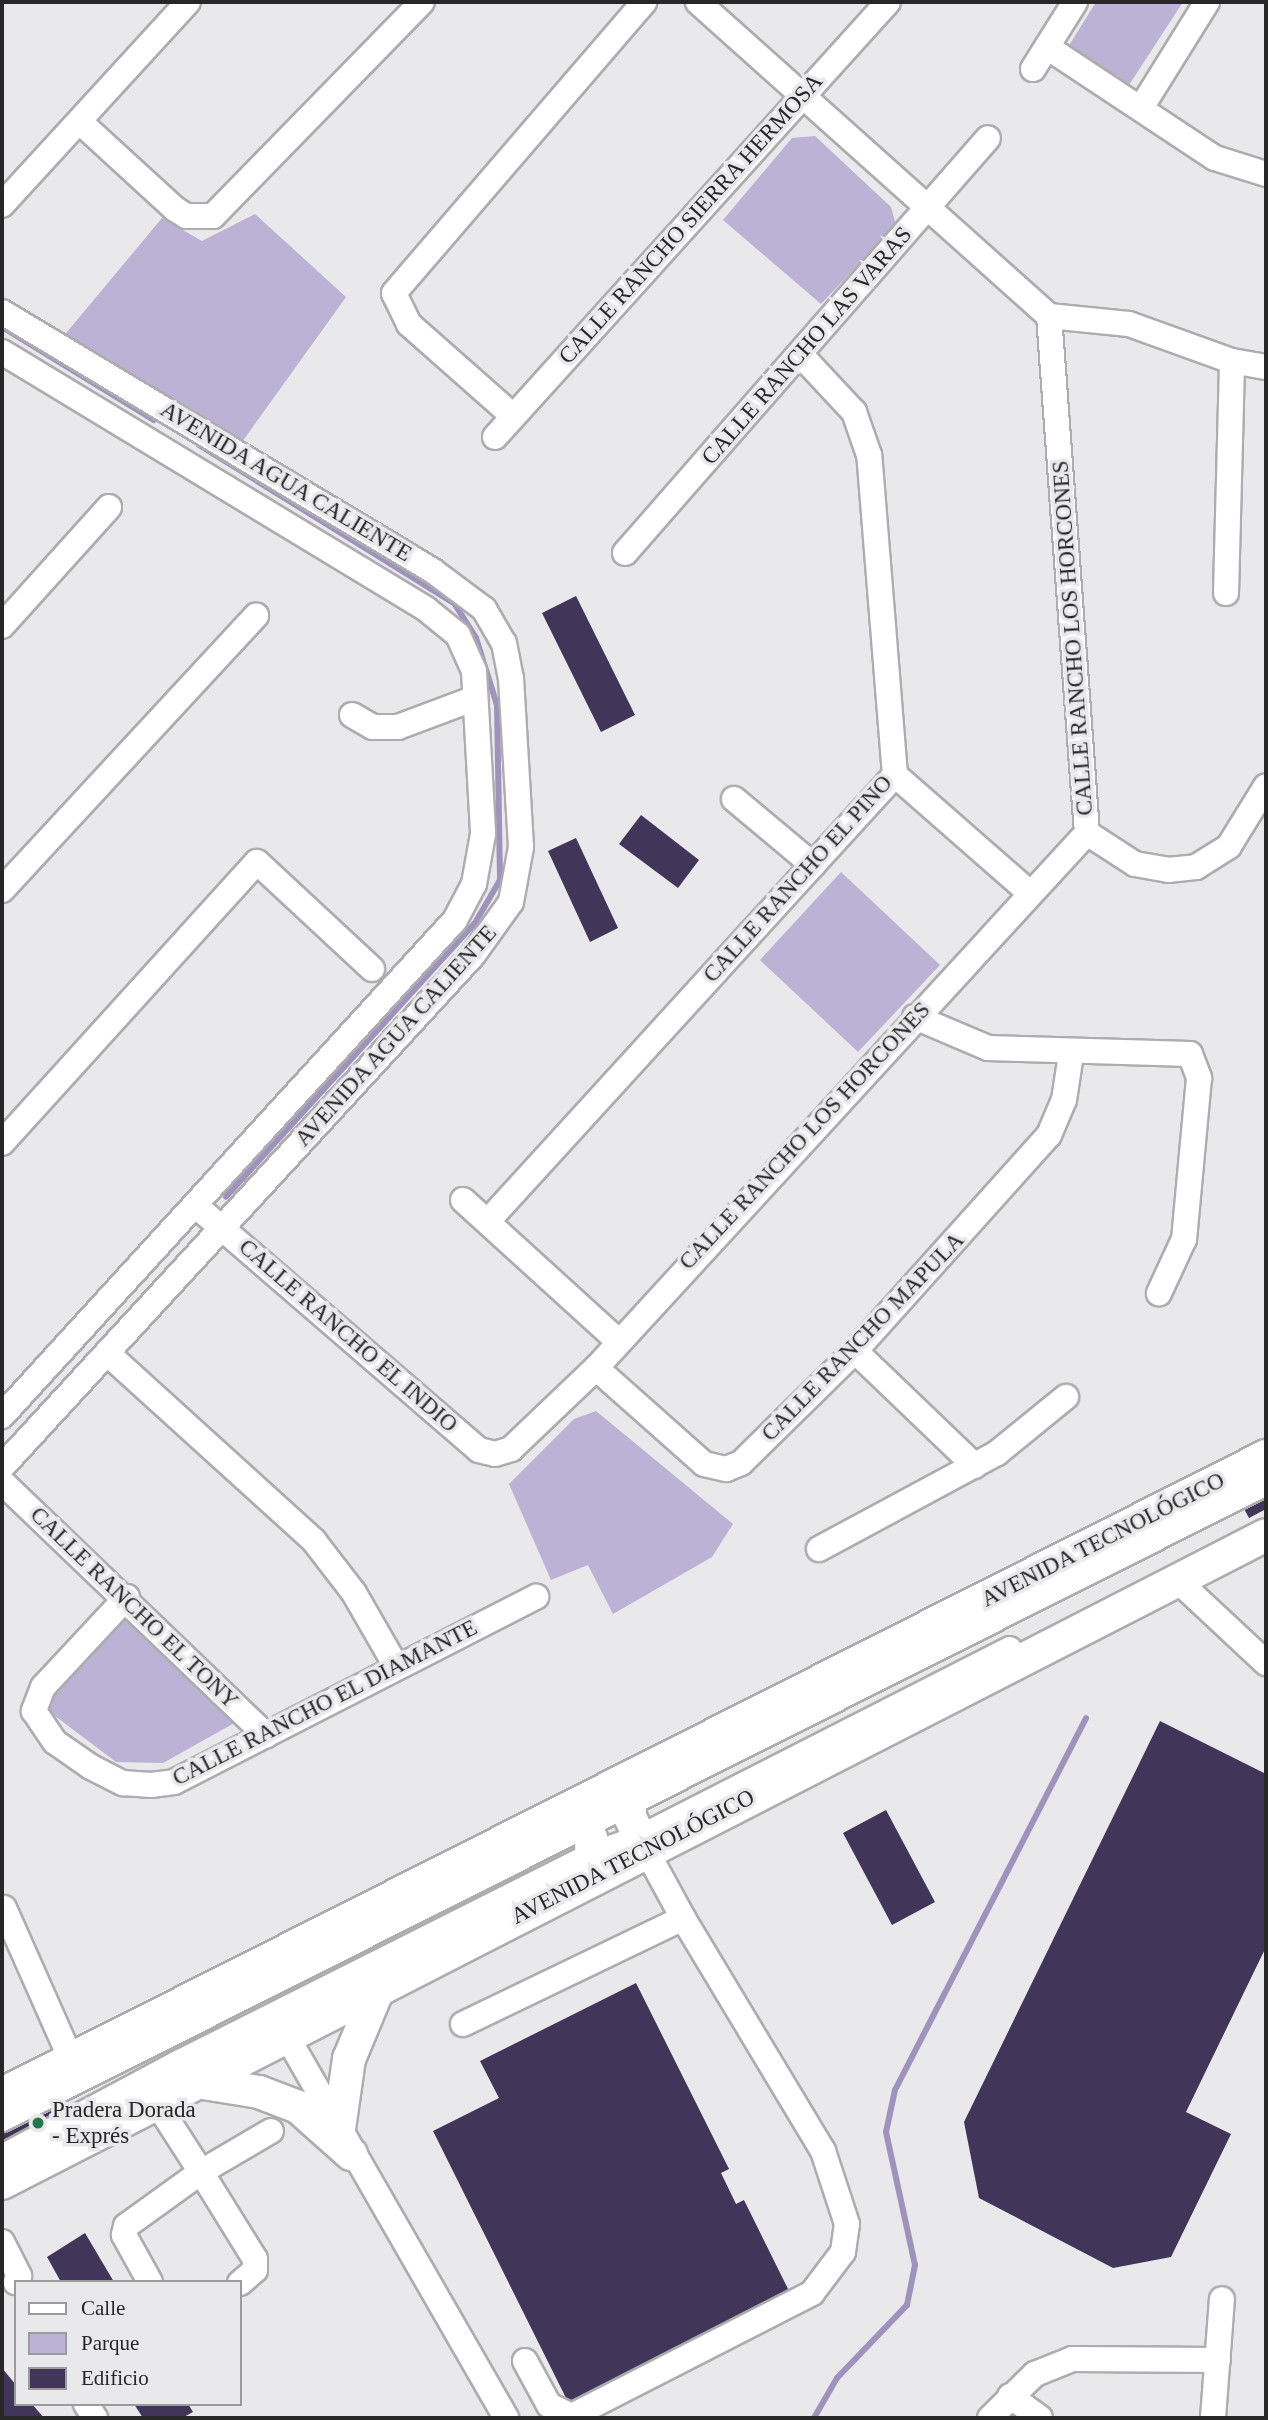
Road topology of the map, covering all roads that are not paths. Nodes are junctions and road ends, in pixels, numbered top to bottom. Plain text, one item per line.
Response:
1 (188, 2) edge
2 (422, 2) edge
3 (644, 2) edge
4 (698, 2) edge
5 (888, 2) edge
6 (1075, 2) edge
7 (1207, 2) edge
8 (1047, 47) junction
9 (1032, 69) dead end
10 (803, 96) junction
11 (1140, 108) junction
12 (80, 122) junction
13 (988, 138) dead end
14 (1266, 173) edge
15 (2, 205) edge
16 (927, 210) junction
17 (2, 312) edge
18 (1049, 316) junction
19 (2, 352) edge
20 (800, 354) junction
21 (1232, 361) junction
22 (1266, 366) edge
23 (513, 416) junction
24 (190, 423) junction
25 (495, 437) dead end
26 (171, 455) junction
27 (109, 507) dead end
28 (625, 553) dead end
29 (1226, 593) dead end
30 (256, 616) dead end
31 (2, 626) edge
32 (475, 698) junction
33 (352, 715) dead end
34 (895, 775) junction
35 (1266, 786) edge
36 (734, 799) dead end
37 (1087, 833) junction
38 (813, 865) junction
39 (2, 890) edge
40 (1030, 893) junction
41 (372, 969) dead end
42 (915, 1017) junction
43 (1071, 1054) junction
44 (2, 1143) edge
45 (463, 1200) dead end
46 (195, 1205) junction
47 (488, 1221) junction
48 (222, 1227) junction
49 (1159, 1293) dead end
50 (617, 1340) junction
51 (855, 1352) junction
52 (107, 1353) junction
53 (596, 1368) junction
54 (1066, 1397) dead end
55 (2, 1416) edge
56 (504, 1451) joint
57 (1266, 1456) edge
58 (975, 1466) junction
59 (2, 1467) edge
60 (2, 1482) edge
61 (1266, 1483) edge
62 (1266, 1518) edge
63 (1266, 1535) edge
64 (819, 1549) dead end
65 (1177, 1580) junction
66 (127, 1597) junction
67 (536, 1597) dead end
68 (1266, 1663) edge
69 (396, 1666) junction
70 (266, 1735) junction
71 (631, 1792) junction
72 (573, 1818) junction
73 (642, 1844) junction
74 (592, 1866) junction
75 (4, 1908) dead end
76 (684, 1919) junction
77 (379, 1987) junction
78 (463, 2024) dead end
79 (286, 2035) junction
80 (71, 2059) junction
81 (197, 2082) junction
82 (2, 2094) edge
83 (156, 2102) junction
84 (2, 2119) edge
85 (271, 2131) dead end
86 (345, 2142) junction
87 (2, 2157) edge
88 (201, 2172) junction
89 (2, 2183) edge
90 (2, 2242) edge
91 (16, 2280) edge
92 (149, 2280) edge
93 (242, 2281) edge
94 (1222, 2300) dead end
95 (1218, 2360) junction
96 (526, 2361) dead end
97 (1010, 2396) junction
98 (506, 2418) edge
99 (990, 2418) edge
100 (1040, 2418) edge
101 (1213, 2418) edge

1 - 12 street
2 - 12 street
3 - 23 street
4 - 10 street
5 - 10 street, CALLE RANCHO SIERRA HERMOSA
6 - 8 street
7 - 11 street
8 - 9 street
8 - 11 street
10 - 16 street
10 - 23 street, CALLE RANCHO SIERRA HERMOSA
11 - 14 street
12 - 15 street
13 - 16 street, CALLE RANCHO LAS VARAS
16 - 18 street
16 - 20 street, CALLE RANCHO LAS VARAS
17 - 24 street, AVENIDA AGUA CALIENTE
18 - 21 street
18 - 37 street, CALLE RANCHO LOS HORCONES
19 - 26 street, AVENIDA AGUA CALIENTE
20 - 28 street, CALLE RANCHO LAS VARAS
20 - 34 street, CALLE RANCHO EL PINO
21 - 22 street
21 - 29 street
23 - 25 street, CALLE RANCHO SIERRA HERMOSA
24 - 26 street
24 - 48 street, AVENIDA AGUA CALIENTE
26 - 32 street, AVENIDA AGUA CALIENTE
27 - 31 street
30 - 39 street
32 - 33 street
32 - 46 street, AVENIDA AGUA CALIENTE
34 - 38 street, CALLE RANCHO EL PINO
34 - 40 street
35 - 37 street
36 - 38 street
37 - 40 street, CALLE RANCHO LOS HORCONES
38 - 47 street, CALLE RANCHO EL PINO
40 - 42 street, CALLE RANCHO LOS HORCONES
41 - 44 street
42 - 43 street
42 - 50 street, CALLE RANCHO LOS HORCONES
43 - 49 street
43 - 51 street, CALLE RANCHO MAPULA
45 - 47 street
46 - 48 street, CALLE RANCHO EL INDIO
46 - 55 street, AVENIDA AGUA CALIENTE
47 - 50 street
48 - 52 street, AVENIDA AGUA CALIENTE
48 - 56 street, CALLE RANCHO EL INDIO
50 - 53 street, CALLE RANCHO LOS HORCONES
51 - 53 street, CALLE RANCHO MAPULA
51 - 58 street
52 - 59 street, AVENIDA AGUA CALIENTE
52 - 69 street
53 - 56 street, CALLE RANCHO LOS HORCONES
54 - 58 street
57 - 71 main road, AVENIDA TECNOLÓGICO
58 - 64 street
60 - 66 street, CALLE RANCHO EL TONY
61 - 71 street
62 - 73 street
63 - 65 main road, AVENIDA TECNOLÓGICO
65 - 68 street
65 - 73 main road, AVENIDA TECNOLÓGICO
66 - 70 street, CALLE RANCHO EL TONY
66 - 70 street, CALLE RANCHO EL DIAMANTE
67 - 69 street, CALLE RANCHO EL DIAMANTE
69 - 70 street, CALLE RANCHO EL DIAMANTE
71 - 72 main road, AVENIDA TECNOLÓGICO
71 - 73 main road
72 - 74 main road
72 - 80 main road, AVENIDA TECNOLÓGICO
72 - 84 street
73 - 74 main road, AVENIDA TECNOLÓGICO
73 - 76 street
74 - 77 main road, AVENIDA TECNOLÓGICO
74 - 87 street
75 - 80 street
76 - 78 street
76 - 96 street
77 - 79 main road, AVENIDA TECNOLÓGICO
77 - 86 main road
79 - 81 main road, AVENIDA TECNOLÓGICO
79 - 86 street
80 - 82 main road, AVENIDA TECNOLÓGICO
81 - 83 main road, AVENIDA TECNOLÓGICO
81 - 86 main road
83 - 88 street
83 - 89 main road, AVENIDA TECNOLÓGICO
85 - 88 street
86 - 98 street
88 - 92 street
88 - 93 street
90 - 91 street
94 - 95 street
95 - 97 street
95 - 101 street
97 - 99 street
97 - 100 street

